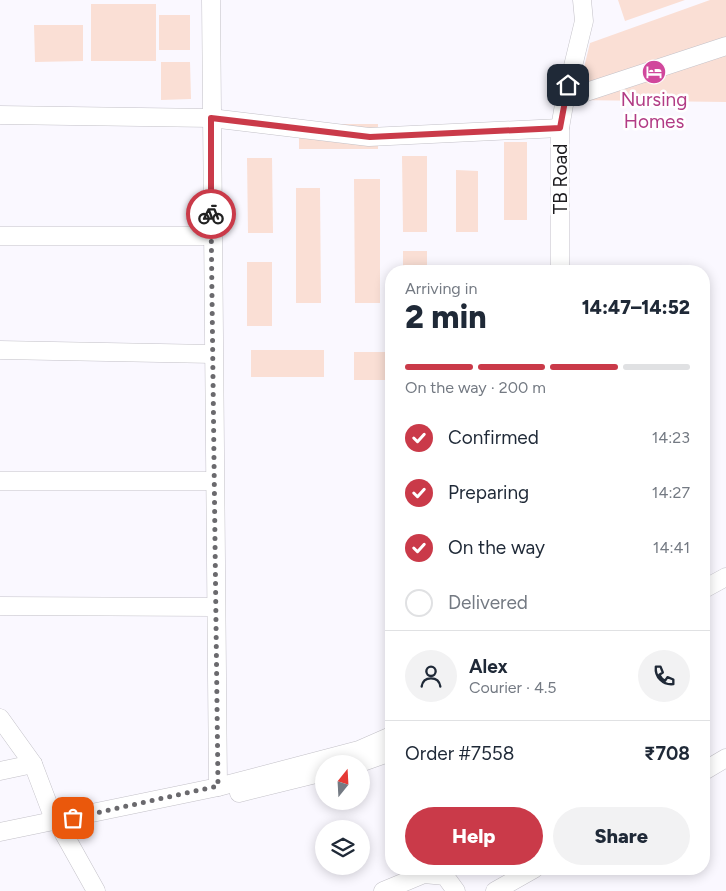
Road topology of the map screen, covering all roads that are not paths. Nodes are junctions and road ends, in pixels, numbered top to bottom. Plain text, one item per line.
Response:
1 (211, 0) edge
2 (582, 0) edge
3 (726, 46) edge
4 (565, 99) junction
5 (0, 115) edge
6 (211, 118) junction
7 (560, 128) junction
8 (0, 236) edge
9 (211, 236) junction
10 (560, 265) edge
11 (0, 350) edge
12 (212, 354) junction
13 (0, 481) edge
14 (214, 481) junction
15 (726, 577) edge
16 (710, 585) edge
17 (0, 606) edge
18 (214, 607) junction
19 (0, 718) edge
20 (385, 739) edge
21 (385, 754) edge
22 (726, 758) edge
23 (370, 759) edge
24 (33, 764) junction
25 (710, 767) edge
26 (0, 770) edge
27 (315, 774) edge
28 (218, 786) junction
29 (59, 827) junction
30 (0, 832) edge
31 (0, 844) edge
32 (422, 875) edge
33 (434, 875) edge
34 (523, 875) edge
35 (96, 891) edge
36 (383, 891) edge
37 (456, 891) edge
38 (495, 891) edge

1 - 6 street
2 - 4 street, TB Road
3 - 4 street
4 - 7 street, TB Road
5 - 6 street
6 - 7 street
6 - 9 street
7 - 10 street, TB Road
8 - 9 street
9 - 12 street
11 - 12 street
12 - 14 street
13 - 14 street
14 - 18 street
15 - 16 street
17 - 18 street
18 - 28 street
19 - 24 street
20 - 28 street
21 - 23 street
22 - 25 street
24 - 26 street
24 - 29 street
27 - 29 street
28 - 29 street
29 - 30 street
29 - 31 street
29 - 35 street
32 - 36 street
33 - 37 street
34 - 38 street

